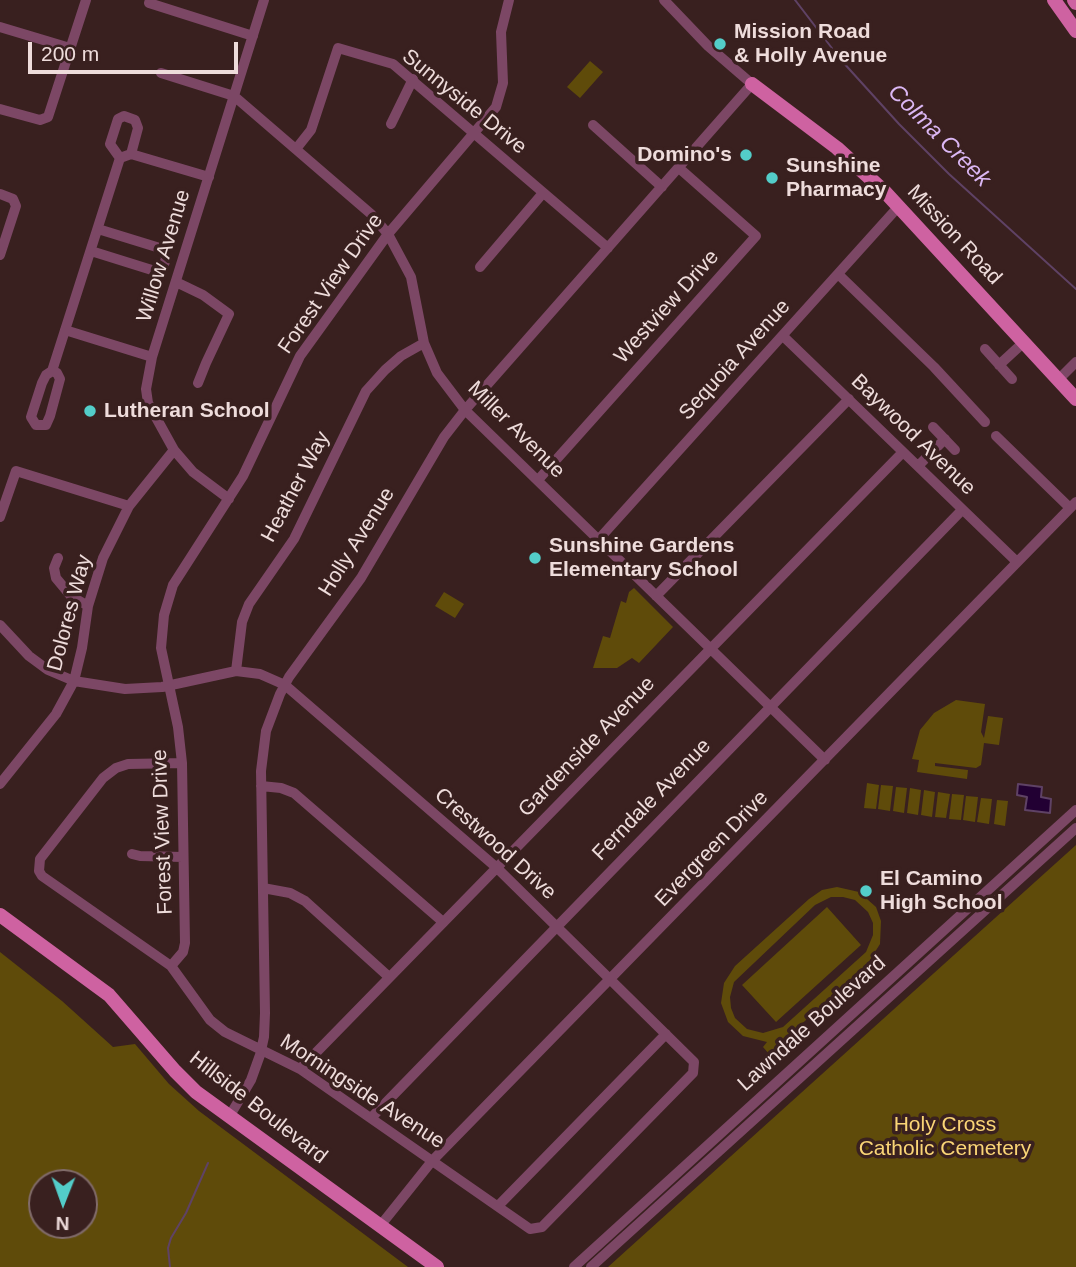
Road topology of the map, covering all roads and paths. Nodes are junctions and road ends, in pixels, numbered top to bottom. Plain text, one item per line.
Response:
1 (86, 0) edge
2 (150, 0) edge
3 (264, 0) edge
4 (509, 0) edge
5 (664, 0) edge
6 (1054, 0) edge
7 (0, 27) edge
8 (1076, 31) edge
9 (253, 36) junction
10 (71, 48) junction
11 (161, 73) dead end
12 (413, 79) junction
13 (752, 84) junction
14 (234, 96) junction
15 (0, 108) edge
16 (391, 124) dead end
17 (593, 125) dead end
18 (473, 131) junction
19 (296, 149) junction
20 (679, 168) junction
21 (209, 177) junction
22 (662, 187) junction
23 (543, 193) junction
24 (0, 194) edge
25 (899, 206) junction
26 (98, 229) junction
27 (388, 234) junction
28 (608, 248) junction
29 (91, 251) junction
30 (0, 255) edge
31 (480, 267) dead end
32 (838, 274) junction
33 (176, 282) junction
34 (65, 330) junction
35 (783, 336) junction
36 (1024, 342) junction
37 (424, 343) junction
38 (985, 349) dead end
39 (152, 357) junction
40 (1076, 362) edge
41 (999, 365) junction
42 (52, 371) junction
43 (1012, 379) dead end
44 (1058, 380) junction
45 (198, 383) dead end
46 (849, 399) junction
47 (1076, 399) edge
48 (465, 410) junction
49 (985, 422) dead end
50 (933, 427) dead end
51 (996, 436) dead end
52 (945, 439) junction
53 (174, 450) junction
54 (955, 450) dead end
55 (903, 452) junction
56 (918, 466) junction
57 (538, 480) junction
58 (229, 499) junction
59 (1073, 505) edge
60 (129, 506) junction
61 (962, 510) junction
62 (0, 517) edge
63 (599, 540) junction
64 (58, 558) dead end
65 (1017, 562) junction
66 (656, 596) junction
67 (88, 606) junction
68 (0, 625) edge
69 (710, 649) junction
70 (236, 671) junction
71 (74, 681) junction
72 (285, 685) junction
73 (170, 686) junction
74 (770, 706) junction
75 (825, 760) junction
76 (182, 763) junction
77 (0, 784) edge
78 (261, 786) junction
79 (1076, 810) edge
80 (1076, 828) edge
81 (132, 854) dead end
82 (183, 857) junction
83 (497, 868) junction
84 (263, 888) junction
85 (0, 915) edge
86 (443, 922) junction
87 (556, 927) junction
88 (172, 966) junction
89 (389, 977) junction
90 (611, 980) junction
91 (666, 1034) junction
92 (262, 1050) junction
93 (300, 1069) junction
94 (229, 1117) junction
95 (371, 1118) junction
96 (432, 1161) junction
97 (498, 1206) junction
98 (380, 1226) junction
99 (437, 1267) edge
100 (574, 1267) edge
101 (591, 1267) edge

1 - 10 street
2 - 9 street
3 - 9 street, Willow Avenue
4 - 18 street, Forest View Drive
5 - 13 street, Mission Road
6 - 8 main road
7 - 10 street
9 - 14 street, Willow Avenue
10 - 15 street
11 - 14 street
12 - 16 street
12 - 18 street, Sunnyside Drive
12 - 19 street, Sunnyside Drive
13 - 20 street, Holly Avenue
13 - 25 main road, Mission Road
14 - 19 street, Miller Avenue
14 - 21 street, Willow Avenue
17 - 22 street
18 - 23 street, Sunnyside Drive
18 - 27 street, Forest View Drive
19 - 27 street, Miller Avenue
20 - 22 street, Holly Avenue
20 - 57 street, Westview Drive
21 - 26 street
21 - 33 street, Willow Avenue
22 - 28 street, Holly Avenue
23 - 28 street, Sunnyside Drive
23 - 31 street
24 - 30 street
25 - 32 street, Sequoia Avenue
25 - 36 main road, Mission Road
26 - 29 street
26 - 29 street
27 - 37 street, Miller Avenue
27 - 58 street, Forest View Drive
28 - 48 street, Holly Avenue
29 - 34 street
32 - 35 street, Sequoia Avenue
32 - 49 street
33 - 39 street, Willow Avenue
33 - 45 street
34 - 39 street
34 - 42 street
35 - 46 street, Baywood Avenue
35 - 63 street, Sequoia Avenue
36 - 41 street
36 - 44 main road, Mission Road
37 - 48 street, Miller Avenue
37 - 70 street, Heather Way
38 - 41 street
39 - 53 street, Willow Avenue
40 - 44 street
41 - 43 street
42 - 42 street
44 - 47 main road, Mission Road
46 - 55 street, Baywood Avenue
46 - 66 street
48 - 57 street, Miller Avenue
48 - 72 street, Holly Avenue
50 - 52 street
51 - 59 street
52 - 54 street
52 - 56 street
53 - 58 street, Willow Avenue
53 - 60 street, Dolores Way
55 - 56 street, Baywood Avenue
55 - 69 street, Gardenside Avenue
56 - 61 street, Baywood Avenue
57 - 63 street, Miller Avenue
58 - 73 street, Forest View Drive
59 - 65 street, Evergreen Drive
60 - 62 street
60 - 67 street, Dolores Way
61 - 65 street, Baywood Avenue
61 - 74 street, Ferndale Avenue
63 - 66 street, Miller Avenue
64 - 67 street
65 - 75 street, Evergreen Drive
66 - 69 street, Miller Avenue
67 - 71 street, Dolores Way
68 - 71 street, Crestwood Drive
69 - 74 street, Miller Avenue
69 - 83 street, Gardenside Avenue
70 - 72 street, Crestwood Drive
70 - 73 street, Crestwood Drive
71 - 73 street, Crestwood Drive
71 - 77 street, Dolores Way
72 - 78 street, Holly Avenue
72 - 83 street, Crestwood Drive
73 - 76 street, Forest View Drive
74 - 75 street, Miller Avenue
74 - 87 street, Ferndale Avenue
75 - 90 street, Evergreen Drive
76 - 82 street, Forest View Drive
76 - 88 street, Morningside Avenue
78 - 84 street, Holly Avenue
78 - 86 street
79 - 100 street, Lawndale Boulevard
80 - 101 street, Lawndale Boulevard
81 - 82 street
82 - 88 street, Forest View Drive
83 - 86 street, Gardenside Avenue
83 - 87 street, Crestwood Drive
84 - 89 street
84 - 92 street, Holly Avenue
85 - 94 main road, Hillside Boulevard
86 - 89 street, Gardenside Avenue
87 - 90 street, Crestwood Drive
87 - 95 street, Ferndale Avenue
88 - 92 street, Morningside Avenue
89 - 93 street, Gardenside Avenue
90 - 91 street, Crestwood Drive
90 - 96 street, Evergreen Drive
91 - 97 street
91 - 97 street, Crestwood Drive
92 - 93 street, Morningside Avenue
92 - 94 street, Holly Avenue
93 - 95 street, Morningside Avenue
94 - 98 main road, Hillside Boulevard
95 - 96 street, Morningside Avenue
96 - 97 street, Morningside Avenue
96 - 98 street, Evergreen Drive
98 - 99 main road, Hillside Boulevard

